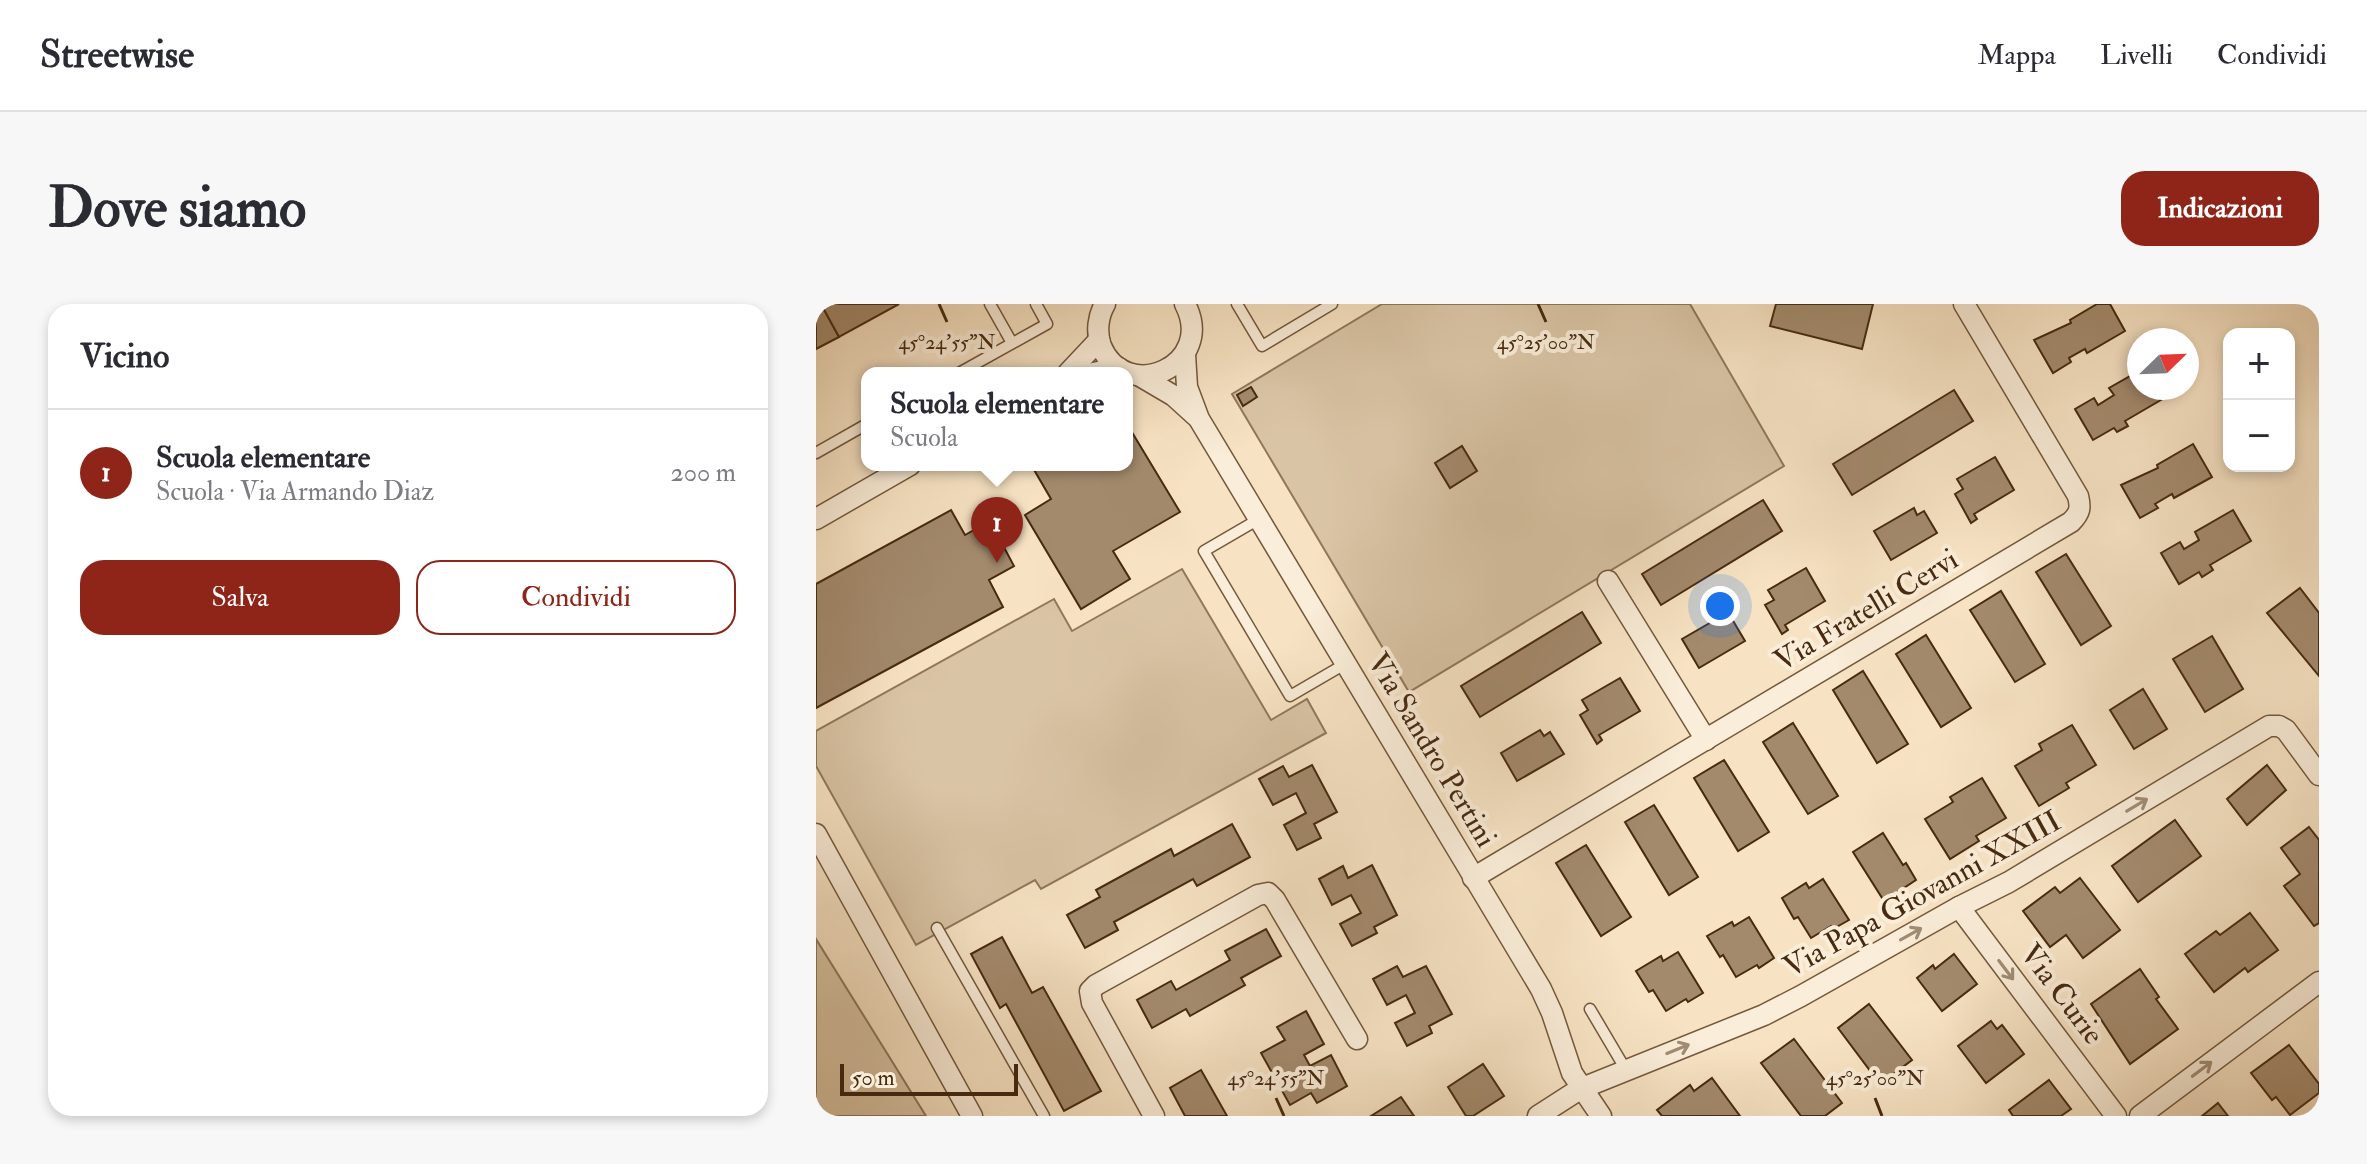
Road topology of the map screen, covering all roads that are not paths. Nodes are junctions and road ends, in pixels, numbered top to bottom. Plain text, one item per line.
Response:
1 (990, 304) edge
2 (1036, 304) edge
3 (1105, 304) edge
4 (1185, 304) edge
5 (1237, 304) edge
6 (1332, 304) edge
7 (1964, 304) edge
8 (1099, 340) junction
9 (1012, 343) junction
10 (1185, 354) junction
11 (970, 367) edge
12 (1074, 367) edge
13 (1118, 367) edge
14 (1133, 373) edge
15 (1140, 376) junction
16 (1199, 419) junction
17 (861, 430) edge
18 (816, 453) edge
19 (887, 471) edge
20 (816, 519) edge
21 (1259, 519) junction
22 (1608, 581) dead end
23 (1345, 664) junction
24 (1706, 740) junction
25 (2319, 775) edge
26 (816, 834) edge
27 (1473, 878) junction
28 (1959, 907) junction
29 (937, 928) dead end
30 (2319, 982) edge
31 (1590, 1009) dead end
32 (1357, 1039) dead end
33 (1626, 1070) junction
34 (1580, 1089) junction
35 (1145, 1113) edge
36 (972, 1116) edge
37 (1044, 1116) edge
38 (1538, 1116) edge
39 (1601, 1116) edge
40 (2116, 1116) edge
41 (2140, 1116) edge

1 - 9 lane
2 - 9 lane
3 - 8 street
4 - 10 street, Via Sandro Pertini
5 - 6 lane
7 - 24 street, Via Fratelli Cervi
8 - 12 street
8 - 13 street
9 - 11 lane
10 - 15 street
10 - 16 street, Via Sandro Pertini
14 - 15 street, Via Sandro Pertini
15 - 16 street, Via Sandro Pertini
16 - 21 street, Via Sandro Pertini
17 - 18 lane
19 - 20 street
21 - 23 street, Via Sandro Pertini
21 - 23 lane
22 - 24 street
23 - 27 street, Via Sandro Pertini
24 - 27 street, Via Fratelli Cervi
28 -> 25 street, Via Papa Giovanni XXIII
26 - 36 street
27 - 34 street, Via Sandro Pertini
33 -> 28 street, Via Papa Giovanni XXIII
28 -> 40 street, Via Curie
29 - 37 lane
41 -> 30 street
31 - 33 lane
32 - 35 street
33 - 34 street, Via Papa Giovanni XXIII
34 - 38 street, Via Papa Giovanni XXIII
34 - 39 street, Via Sandro Pertini

